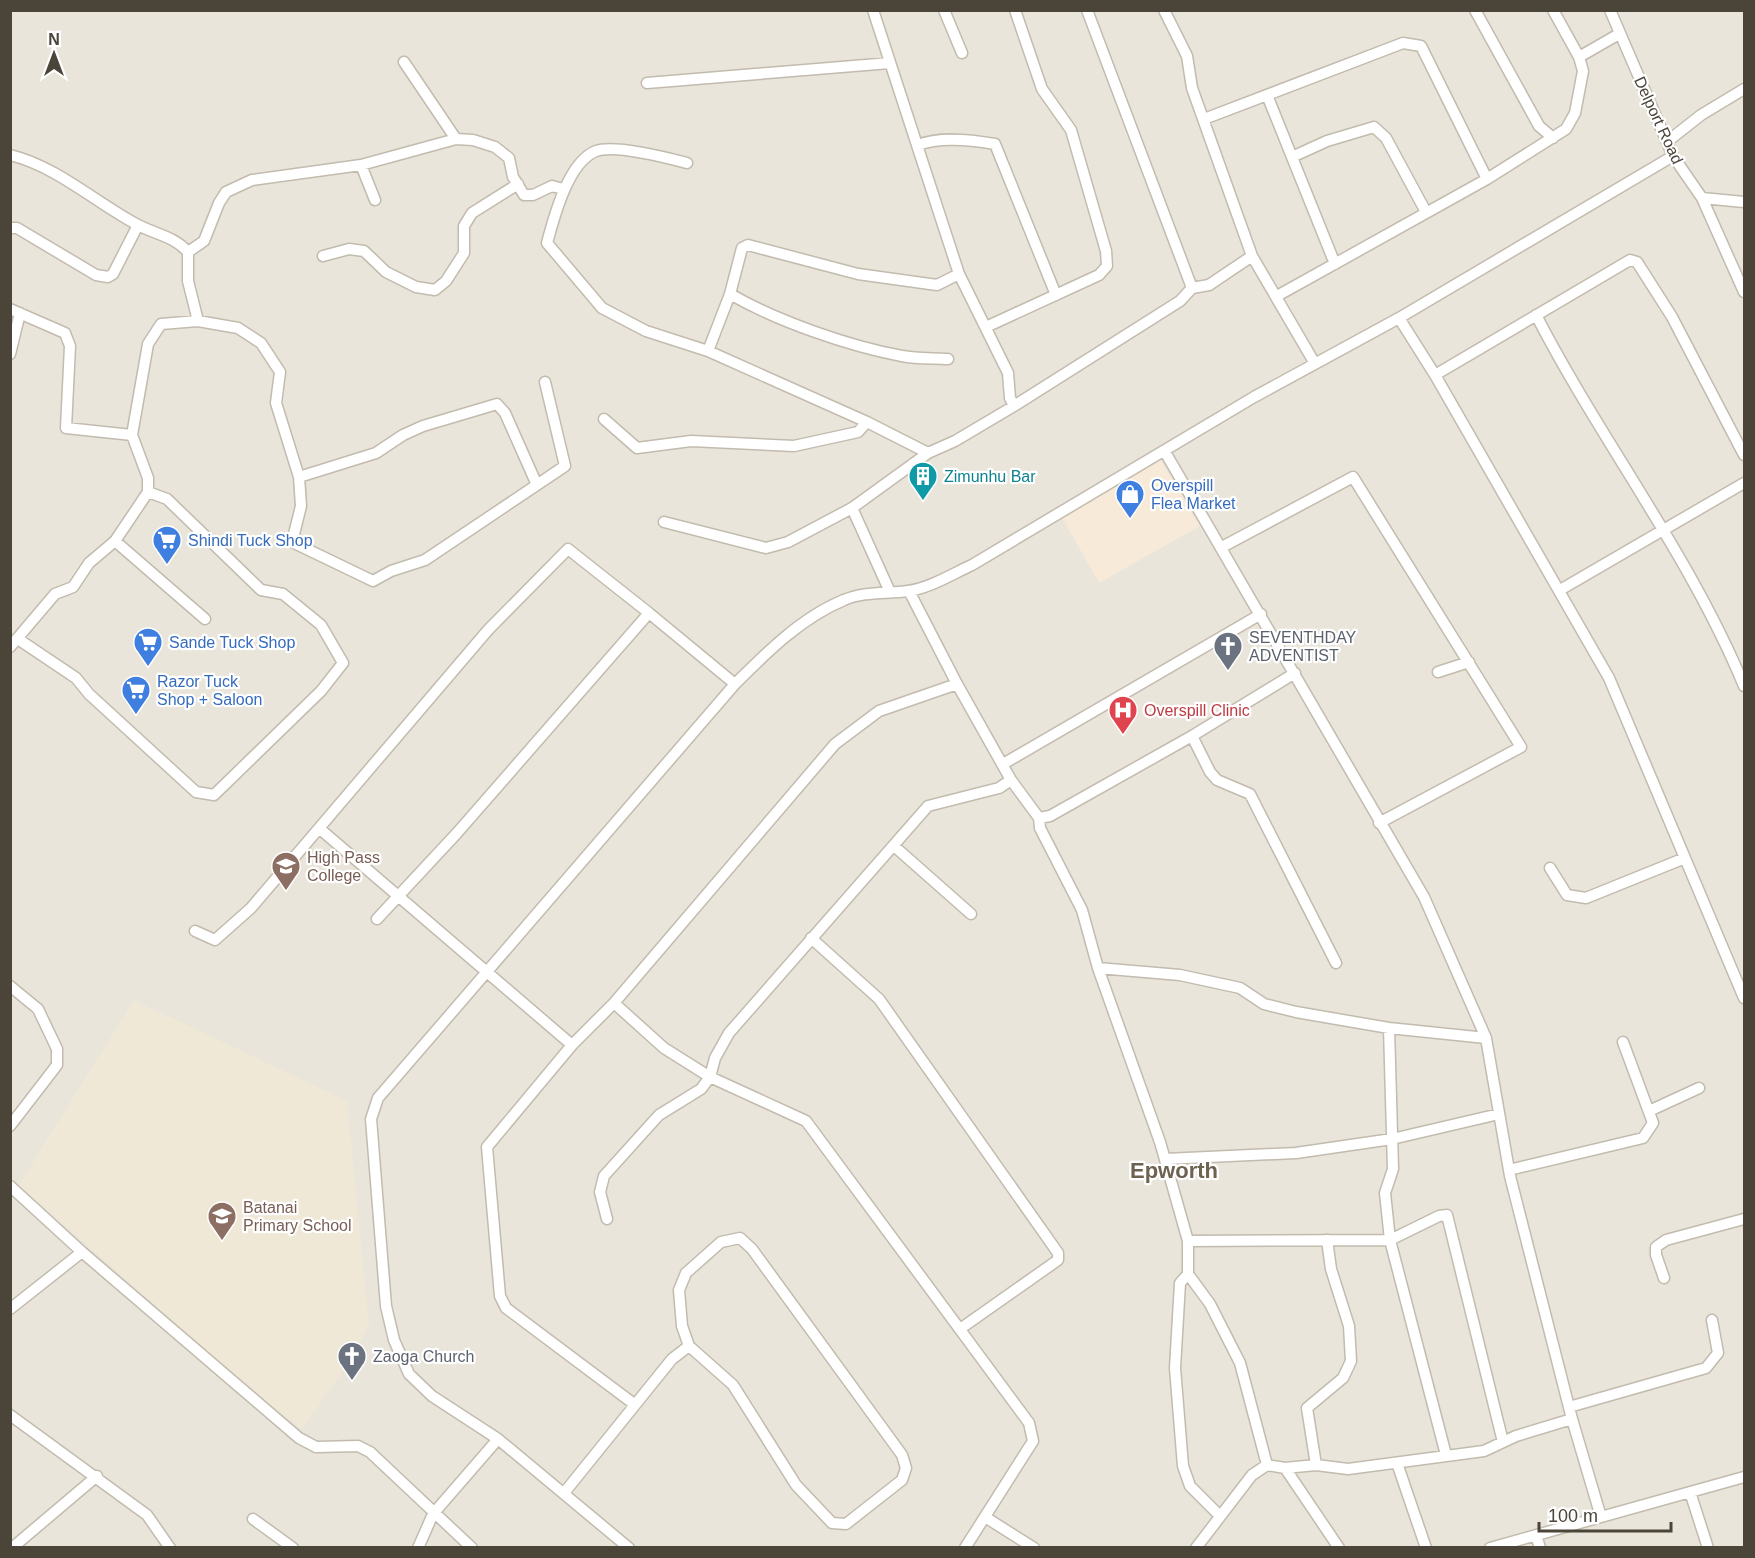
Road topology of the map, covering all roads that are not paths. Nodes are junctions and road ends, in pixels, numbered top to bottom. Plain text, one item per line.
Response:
1 (873, 10) edge
2 (944, 10) edge
3 (1015, 10) edge
4 (1087, 10) edge
5 (1164, 10) edge
6 (1475, 10) edge
7 (1553, 10) edge
8 (1610, 10) edge
9 (1619, 34) junction
10 (962, 53) dead end
11 (1578, 57) junction
12 (404, 62) dead end
13 (890, 63) junction
14 (647, 82) dead end
15 (1744, 89) edge
16 (1267, 95) junction
17 (1204, 119) junction
18 (1553, 138) junction
19 (456, 139) junction
20 (1668, 141) junction
21 (918, 144) junction
22 (10, 155) edge
23 (1673, 156) junction
24 (1292, 157) junction
25 (687, 163) dead end
26 (361, 165) junction
27 (1488, 180) junction
28 (518, 184) junction
29 (563, 189) junction
30 (1701, 198) junction
31 (375, 200) dead end
32 (1744, 202) edge
33 (1426, 212) junction
34 (138, 225) junction
35 (10, 228) edge
36 (188, 252) junction
37 (323, 256) dead end
38 (1252, 256) junction
39 (1335, 264) junction
40 (959, 274) junction
41 (1192, 288) junction
42 (1744, 292) edge
43 (730, 294) junction
44 (1056, 295) junction
45 (1277, 296) junction
46 (15, 311) edge
47 (1536, 315) junction
48 (1399, 318) junction
49 (198, 321) junction
50 (986, 327) junction
51 (708, 351) junction
52 (10, 354) edge
53 (948, 359) dead end
54 (1314, 363) junction
55 (1435, 375) junction
56 (545, 382) dead end
57 (1014, 406) junction
58 (603, 419) dead end
59 (867, 422) junction
60 (132, 435) junction
61 (1165, 452) junction
62 (928, 453) junction
63 (1744, 455) edge
64 (299, 477) junction
65 (1744, 483) edge
66 (537, 485) junction
67 (148, 492) junction
68 (852, 508) junction
69 (664, 522) dead end
70 (1662, 530) junction
71 (115, 541) junction
72 (1222, 547) junction
73 (1560, 590) junction
74 (909, 591) junction
75 (890, 592) junction
76 (649, 613) junction
77 (1261, 614) junction
78 (204, 619) dead end
79 (14, 643) edge
80 (1469, 662) junction
81 (1438, 672) dead end
82 (1294, 673) junction
83 (735, 684) junction
84 (957, 684) junction
85 (1744, 686) edge
86 (1192, 736) junction
87 (1003, 764) junction
88 (1011, 780) junction
89 (1039, 818) junction
90 (1379, 823) junction
91 (320, 829) junction
92 (894, 846) junction
93 (1685, 858) junction
94 (1550, 868) dead end
95 (400, 894) junction
96 (971, 914) dead end
97 (377, 920) dead end
98 (195, 931) dead end
99 (811, 938) junction
100 (1336, 963) dead end
101 (1098, 968) junction
102 (485, 972) junction
103 (10, 986) edge
104 (1744, 998) edge
105 (614, 1003) junction
106 (1389, 1028) junction
107 (1486, 1038) junction
108 (1623, 1042) dead end
109 (572, 1045) junction
110 (710, 1077) junction
111 (1699, 1088) dead end
112 (1649, 1111) junction
113 (1499, 1114) junction
114 (10, 1126) edge
115 (1392, 1139) junction
116 (1165, 1159) junction
117 (1509, 1170) junction
118 (10, 1186) edge
119 (607, 1219) dead end
120 (1744, 1219) edge
121 (1327, 1240) junction
122 (1390, 1240) junction
123 (1188, 1241) junction
124 (82, 1252) junction
125 (1188, 1274) junction
126 (1664, 1278) dead end
127 (10, 1309) edge
128 (1712, 1320) dead end
129 (960, 1329) junction
130 (689, 1346) junction
131 (634, 1404) junction
132 (1569, 1407) junction
133 (10, 1414) edge
134 (1572, 1419) junction
135 (498, 1439) junction
136 (1503, 1442) junction
137 (1446, 1455) junction
138 (1397, 1463) junction
139 (1268, 1465) junction
140 (1316, 1465) junction
141 (1285, 1467) junction
142 (97, 1476) junction
143 (1744, 1477) edge
144 (1690, 1492) junction
145 (564, 1493) junction
146 (434, 1514) junction
147 (1220, 1515) junction
148 (985, 1516) junction
149 (1601, 1517) junction
150 (253, 1520) dead end
151 (1536, 1535) junction
152 (12, 1548) edge
153 (170, 1548) edge
154 (293, 1548) edge
155 (418, 1548) edge
156 (472, 1548) edge
157 (629, 1548) edge
158 (965, 1548) edge
159 (1034, 1548) edge
160 (1196, 1548) edge
161 (1339, 1548) edge
162 (1426, 1548) edge
163 (1490, 1548) edge
164 (1539, 1548) edge
165 (1708, 1548) edge

1 - 13 street
2 - 10 street
3 - 44 street
4 - 41 street
5 - 17 street
6 - 18 street
7 - 11 street
8 - 9 street, Delport Road
9 - 11 street
9 - 20 street, Delport Road
11 - 18 street
12 - 19 street
13 - 14 street
13 - 21 street
15 - 20 street
16 - 17 street
16 - 24 street
16 - 27 street
17 - 38 street
18 - 27 street
19 - 26 street
19 - 28 street
20 - 23 street, Delport Road
21 - 40 street
21 - 44 street
22 - 34 street
23 - 30 street, Delport Road
23 - 48 street
24 - 33 street
24 - 39 street
25 - 29 street
26 - 31 street
26 - 36 street
27 - 33 street
28 - 29 street
28 - 37 street
29 - 51 street
30 - 32 street
30 - 42 street, Delport Road
33 - 39 street
34 - 35 street
34 - 36 street
36 - 49 street
38 - 41 street
38 - 45 street
39 - 45 street
40 - 43 street
40 - 50 street
41 - 57 street
43 - 51 street
43 - 53 street
44 - 50 street
45 - 54 street
46 - 52 street
46 - 60 street
47 - 55 street
47 - 63 street
47 - 70 street
48 - 54 street
48 - 55 street
49 - 60 street
49 - 64 street
50 - 57 street
51 - 59 street
54 - 61 street
55 - 73 street
56 - 66 street
57 - 62 street
58 - 59 street
59 - 62 street
60 - 67 street
61 - 72 street
61 - 74 street
62 - 68 street
64 - 66 street
64 - 66 street
65 - 70 street
67 - 71 street
67 - 79 street
68 - 69 street
68 - 75 street
70 - 73 street
70 - 85 street
71 - 78 street
71 - 79 street
72 - 77 street
72 - 80 street
73 - 93 street
74 - 75 street
74 - 84 street
75 - 83 street
76 - 83 street
76 - 91 street
76 - 95 street
77 - 82 street
77 - 87 street
80 - 81 street
80 - 90 street
82 - 86 street
82 - 90 street
83 - 102 street
84 - 87 street
84 - 105 street
86 - 89 street
86 - 100 street
87 - 88 street
88 - 89 street
88 - 92 street
89 - 101 street
90 - 107 street
91 - 95 street
91 - 98 street
92 - 96 street
92 - 99 street
93 - 94 street
93 - 104 street
95 - 97 street
95 - 102 street
99 - 110 street
99 - 129 street
101 - 106 street
101 - 116 street
102 - 109 street
102 - 135 street
103 - 114 street
105 - 109 street
105 - 110 street
106 - 107 street
106 - 115 street
107 - 113 street
108 - 112 street
109 - 131 street
110 - 119 street
110 - 129 street
111 - 112 street
112 - 117 street
113 - 115 street
113 - 117 street
115 - 116 street
115 - 122 street
116 - 123 street
117 - 132 street
118 - 124 street
120 - 126 street
121 - 122 street
121 - 123 street
121 - 140 street
122 - 136 street
122 - 137 street
123 - 125 street
124 - 127 street
124 - 146 street
125 - 139 street
125 - 147 street
128 - 132 street
129 - 148 street
130 - 130 street
130 - 131 street
131 - 145 street
132 - 134 street
133 - 142 street
134 - 136 street
134 - 149 street
135 - 145 street
135 - 146 street
136 - 137 street
137 - 138 street
138 - 140 street
138 - 162 street
139 - 141 street
139 - 147 street
140 - 141 street
141 - 161 street
142 - 152 street
142 - 153 street
143 - 144 street
144 - 149 street
144 - 165 street
145 - 157 street
146 - 155 street
146 - 156 street
147 - 160 street
148 - 158 street
148 - 159 street
149 - 151 street
150 - 154 street
151 - 163 street
151 - 164 street

